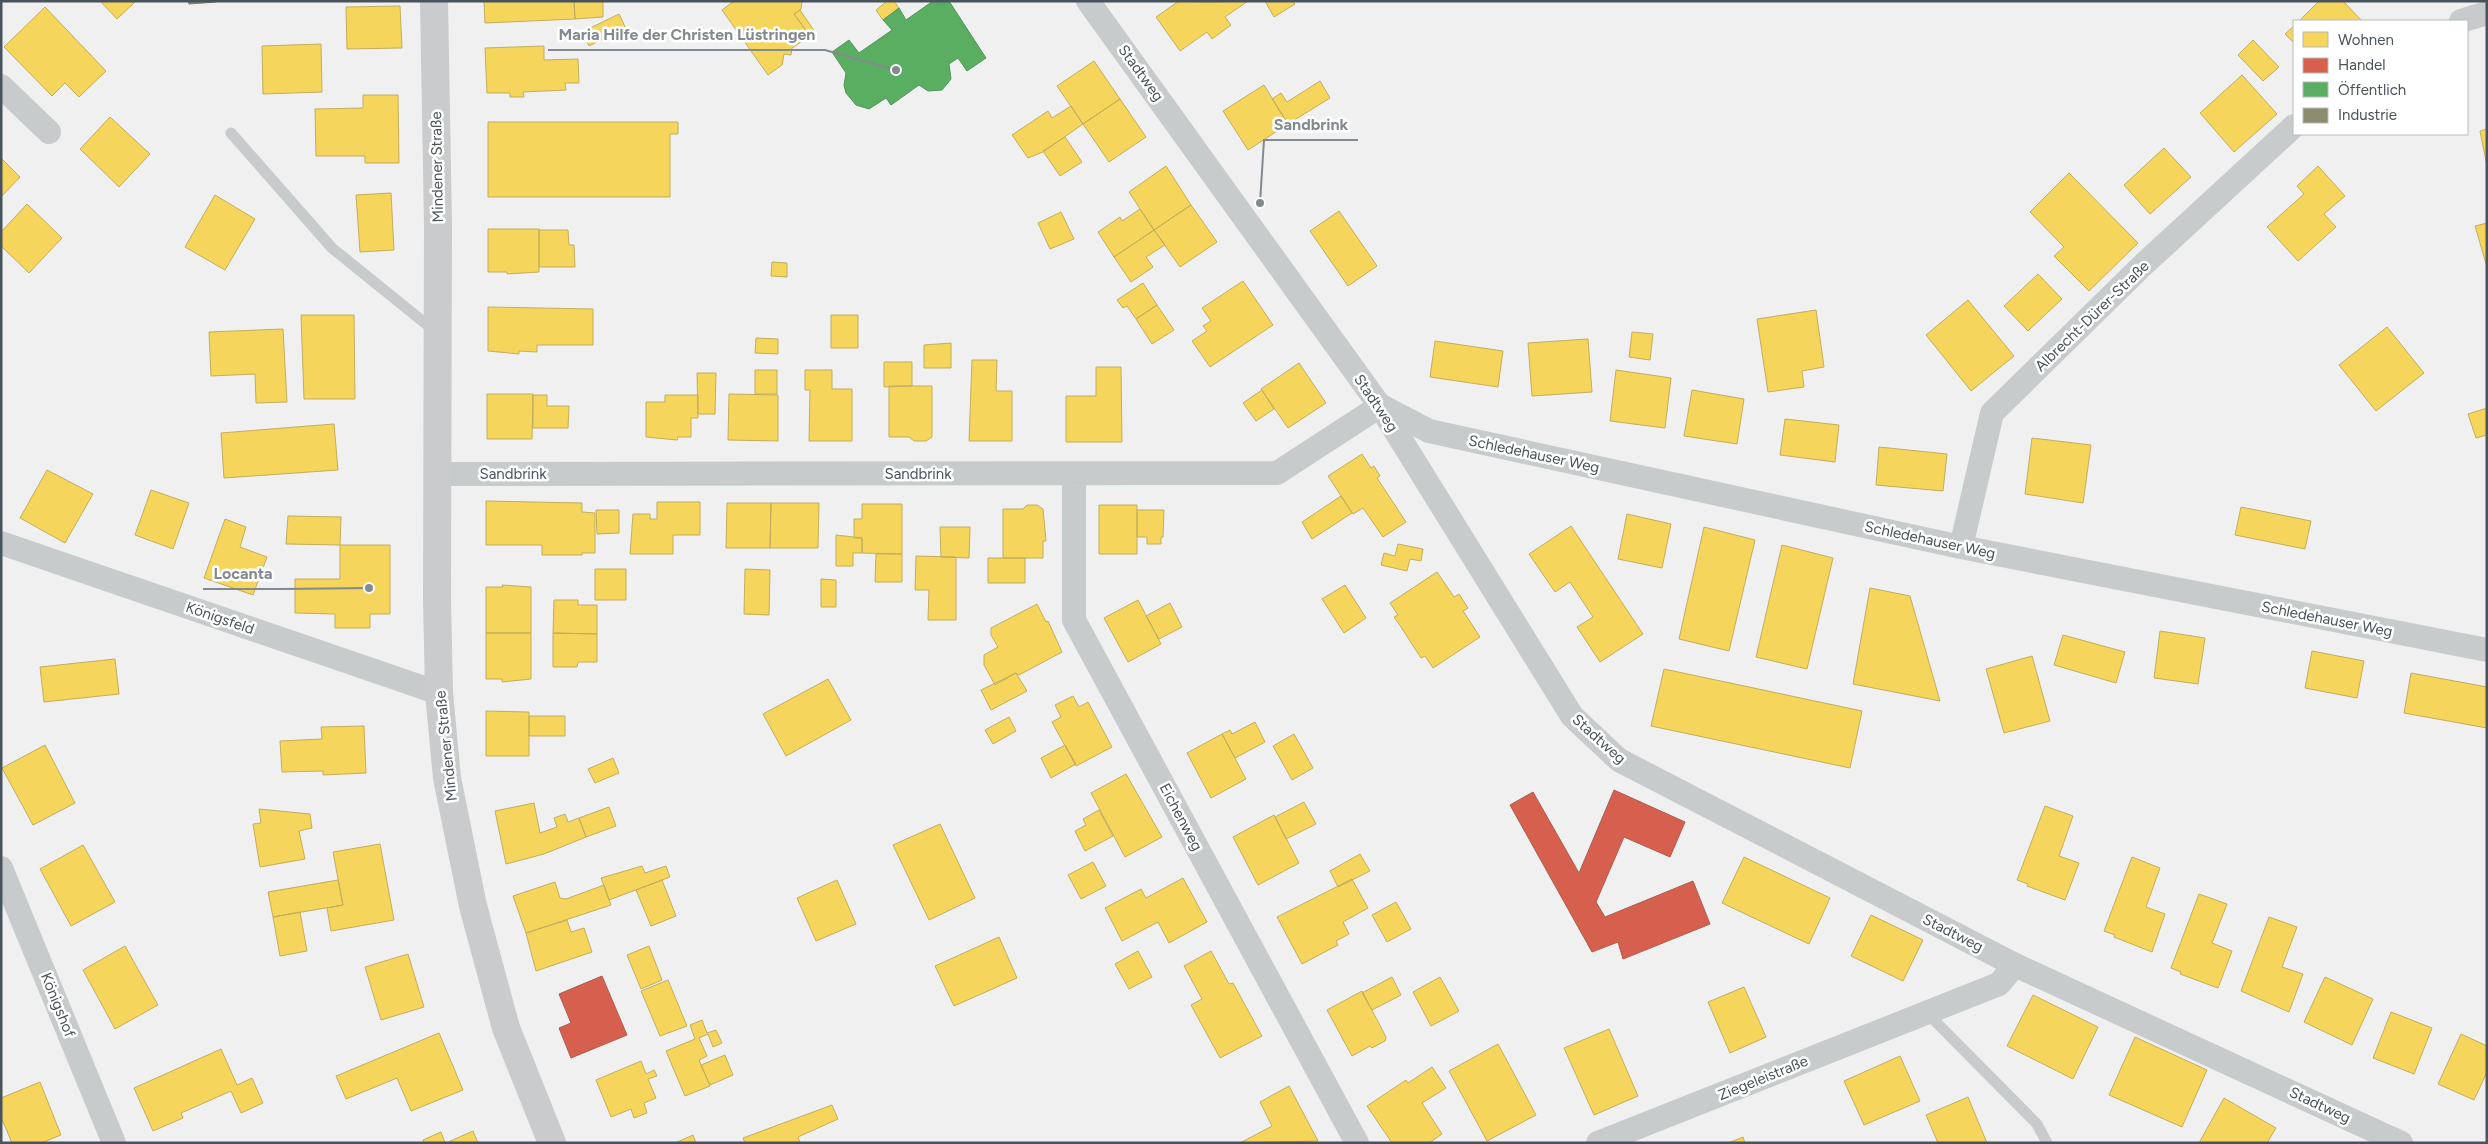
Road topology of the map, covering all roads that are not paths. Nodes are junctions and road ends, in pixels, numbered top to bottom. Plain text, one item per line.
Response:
1 (434, 1) edge
2 (1088, 1) edge
3 (2487, 14) edge
4 (2465, 20) edge
5 (1, 86) edge
6 (2293, 127) edge
7 (49, 132) dead end
8 (232, 133) dead end
9 (437, 333) junction
10 (1380, 406) junction
11 (437, 474) junction
12 (1074, 474) junction
13 (1, 542) edge
14 (1961, 547) junction
15 (2487, 650) edge
16 (439, 693) junction
17 (1, 868) edge
18 (2015, 964) junction
19 (1927, 1013) junction
20 (114, 1143) edge
21 (552, 1143) edge
22 (1357, 1143) edge
23 (1598, 1143) edge
24 (2047, 1143) edge
25 (2400, 1143) edge

1 - 9 main road, Mindener Straße
2 - 10 street, Stadtweg
3 - 4 street
5 - 7 street
6 - 14 street, Albrecht-Dürer-Straße
8 - 9 lane
9 - 11 main road, Mindener Straße
10 - 12 street, Sandbrink
10 - 14 street, Schledehauser Weg
10 - 18 street, Stadtweg
11 - 12 street, Sandbrink
11 - 16 main road, Mindener Straße
12 - 22 street, Eichenweg
13 - 16 street, Königsfeld
14 - 15 street, Schledehauser Weg
16 - 21 main road, Mindener Straße
17 - 20 street, Königshof
18 - 19 street, Ziegeleistraße
18 - 25 street, Stadtweg
19 - 23 street, Ziegeleistraße
19 - 24 lane

